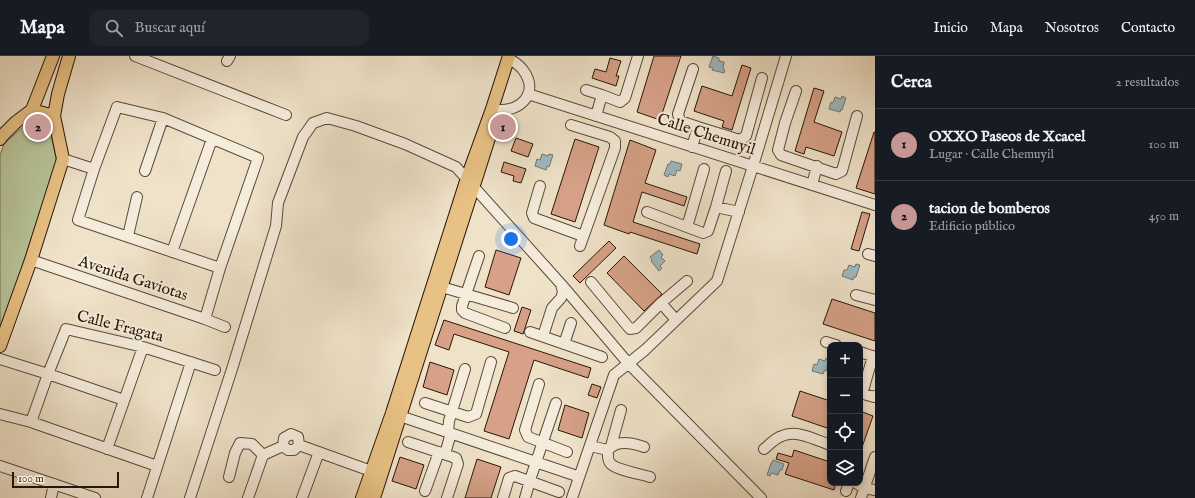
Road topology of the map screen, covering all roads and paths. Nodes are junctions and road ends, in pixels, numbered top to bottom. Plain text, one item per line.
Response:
1 (53, 56) edge
2 (69, 56) edge
3 (135, 56) edge
4 (638, 56) edge
5 (786, 56) edge
6 (512, 58) edge
7 (693, 69) dead end
8 (762, 78) dead end
9 (586, 90) dead end
10 (796, 91) dead end
11 (528, 94) junction
12 (602, 95) junction
13 (32, 110) junction
14 (495, 110) junction
15 (286, 115) dead end
16 (54, 116) junction
17 (857, 116) dead end
18 (599, 117) junction
19 (163, 118) junction
20 (571, 125) dead end
21 (698, 127) junction
22 (598, 133) junction
23 (0, 138) edge
24 (212, 138) junction
25 (692, 146) junction
26 (63, 159) junction
27 (753, 166) junction
28 (817, 166) junction
29 (94, 169) junction
30 (704, 169) dead end
31 (145, 171) dead end
32 (726, 172) dead end
33 (470, 183) junction
34 (812, 185) junction
35 (540, 186) dead end
36 (137, 197) dead end
37 (875, 205) edge
38 (716, 207) junction
39 (647, 212) dead end
40 (739, 212) junction
41 (687, 227) junction
42 (128, 236) junction
43 (172, 252) junction
44 (479, 256) dead end
45 (31, 260) junction
46 (220, 268) junction
47 (687, 281) dead end
48 (591, 282) dead end
49 (561, 284) junction
50 (438, 286) junction
51 (466, 294) junction
52 (856, 295) dead end
53 (875, 300) edge
54 (661, 303) junction
55 (513, 308) dead end
56 (206, 319) junction
57 (676, 320) junction
58 (571, 323) dead end
59 (225, 327) dead end
60 (506, 328) dead end
61 (530, 332) dead end
62 (543, 336) junction
63 (564, 344) junction
64 (0, 346) edge
65 (143, 347) junction
66 (863, 353) edge
67 (874, 356) edge
68 (602, 357) dead end
69 (0, 359) edge
70 (191, 362) junction
71 (491, 362) dead end
72 (628, 362) junction
73 (465, 369) dead end
74 (215, 370) dead end
75 (48, 374) junction
76 (539, 384) dead end
77 (863, 387) edge
78 (863, 394) edge
79 (875, 396) edge
80 (124, 400) junction
81 (425, 403) dead end
82 (556, 403) dead end
83 (621, 410) dead end
84 (453, 412) junction
85 (0, 414) edge
86 (396, 414) junction
87 (31, 422) junction
88 (450, 433) junction
89 (408, 442) dead end
90 (543, 443) junction
91 (827, 444) edge
92 (283, 446) junction
93 (299, 446) junction
94 (590, 446) junction
95 (644, 447) dead end
96 (610, 448) junction
97 (107, 449) junction
98 (764, 449) dead end
99 (319, 452) junction
100 (568, 452) dead end
101 (442, 453) junction
102 (263, 455) junction
103 (875, 457) edge
104 (536, 462) junction
105 (0, 466) edge
106 (157, 466) junction
107 (371, 471) junction
108 (574, 475) dead end
109 (229, 477) dead end
110 (650, 477) dead end
111 (863, 480) edge
112 (530, 482) junction
113 (54, 484) junction
114 (860, 486) edge
115 (875, 490) edge
116 (425, 491) dead end
117 (559, 492) dead end
118 (51, 498) edge
119 (95, 498) edge
120 (147, 498) edge
121 (190, 498) edge
122 (248, 498) edge
123 (302, 498) edge
124 (362, 498) edge
125 (374, 498) edge
126 (447, 498) edge
127 (503, 498) edge
128 (525, 498) edge
129 (572, 498) edge
130 (761, 498) edge
131 (861, 498) edge

1 - 13 main road
2 - 16 main road
3 - 15 street
4 - 12 street
5 - 27 street
6 - 11 street
6 - 14 main road
7 - 21 street
8 - 21 street
9 - 12 street
10 - 28 street
11 - 14 street
11 - 18 street, Calle Chemuyil
12 - 18 street
13 - 16 main road
13 - 23 main road
14 - 33 main road
16 - 26 main road
17 - 28 street
18 - 22 street
18 - 25 street, Calle Chemuyil
19 - 24 street
19 - 29 street
19 - 31 street
20 - 22 street
21 - 25 street
22 - 35 street
24 - 43 street
24 - 46 street
25 - 27 street, Calle Chemuyil
26 - 29 street
26 - 45 main road
27 - 34 street, Calle Chemuyil
27 - 40 street
28 - 34 street
29 - 42 street
30 - 41 street
32 - 38 street
33 - 49 street
33 - 50 main road
33 - 121 street
34 - 37 street, Calle Chemuyil
36 - 42 street
38 - 40 street
38 - 41 street
39 - 41 street
40 - 57 street
42 - 43 street
43 - 46 street
44 - 51 street
45 - 56 street, Avenida Gaviotas
45 - 64 main road
46 - 56 street
47 - 54 street
48 - 54 street
49 - 62 street
49 - 72 street
50 - 51 street
50 - 86 main road
51 - 55 street
51 - 60 street
52 - 53 street
54 - 57 street
56 - 59 street, Avenida Gaviotas
57 - 72 street
58 - 63 street
61 - 62 street
62 - 63 street
63 - 68 street
65 - 70 street, Calle Fragata
65 - 75 street, Calle Fragata
65 - 80 street
66 - 67 street
67 - 77 street
69 - 75 street
70 - 74 street, Calle Fragata
70 - 106 street
71 - 84 street
72 - 94 street
72 - 130 street
73 - 84 street
75 - 80 street
75 - 87 street, Calle Fragata
76 - 90 street
78 - 79 street
80 - 97 street
81 - 84 street
82 - 90 street
83 - 96 street
84 - 88 street
85 - 87 street
86 - 88 street
86 - 107 main road
86 - 125 main road
87 - 97 street
88 - 101 street
88 - 104 street
89 - 101 street
90 - 100 street
90 - 104 street
91 - 98 street
92 - 93 street
92 - 93 street
92 - 102 street
93 - 99 street
94 - 96 street
94 - 129 street
95 - 96 street
96 - 110 street
97 - 106 street
99 - 107 street
99 - 123 street
101 - 116 street
101 - 126 street
102 - 109 street
102 - 122 street
103 - 111 street
104 - 108 street
104 - 112 street
105 - 113 street
106 - 120 street
107 - 124 main road
112 - 117 street
112 - 127 street
112 - 128 street
113 - 118 street
113 - 119 street
114 - 115 street
114 - 131 street

